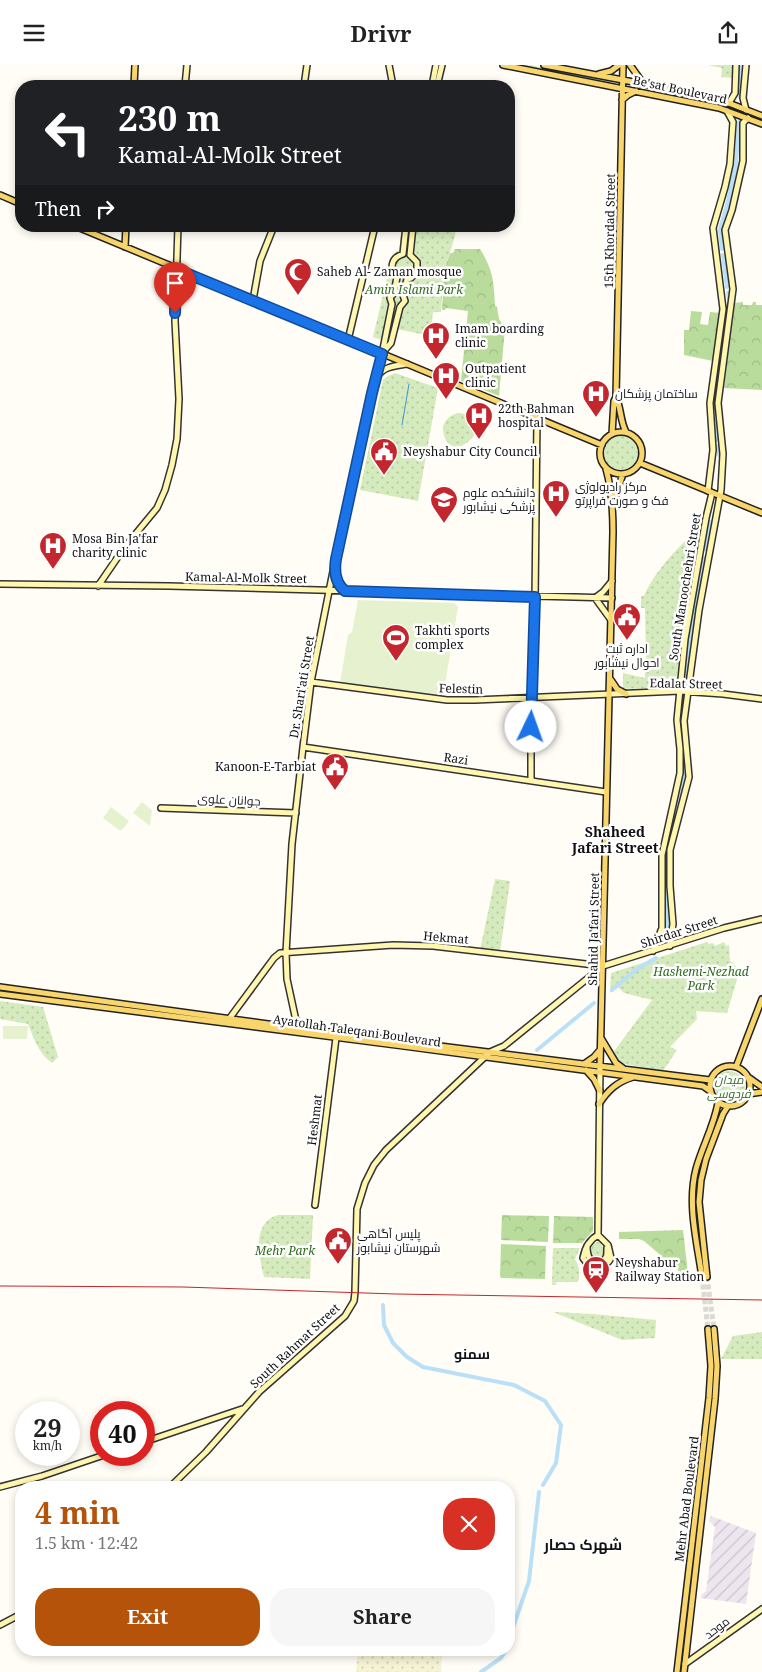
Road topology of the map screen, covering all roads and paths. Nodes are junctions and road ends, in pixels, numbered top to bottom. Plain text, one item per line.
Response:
1 (135, 65) edge
2 (187, 65) edge
3 (306, 65) edge
4 (389, 65) edge
5 (503, 65) edge
6 (544, 65) edge
7 (618, 65) edge
8 (624, 65) edge
9 (630, 65) edge
10 (736, 65) edge
11 (746, 65) edge
12 (439, 66) edge
13 (594, 75) junction
14 (134, 80) edge
15 (185, 80) edge
16 (305, 80) edge
17 (392, 80) edge
18 (434, 80) edge
19 (438, 80) edge
20 (623, 80) junction
21 (647, 84) junction
22 (623, 88) junction
23 (637, 91) junction
24 (648, 93) junction
25 (622, 100) junction
26 (729, 103) junction
27 (727, 110) junction
28 (746, 110) junction
29 (762, 116) edge
30 (748, 118) junction
31 (762, 124) edge
32 (0, 195) edge
33 (15, 201) edge
34 (89, 232) edge
35 (126, 232) edge
36 (178, 232) edge
37 (271, 232) edge
38 (373, 232) edge
39 (405, 232) edge
40 (412, 232) edge
41 (125, 247) junction
42 (728, 251) junction
43 (716, 252) junction
44 (176, 269) junction
45 (253, 300) junction
46 (348, 340) junction
47 (718, 345) junction
48 (726, 347) junction
49 (382, 354) junction
50 (407, 364) junction
51 (374, 382) junction
52 (616, 397) junction
53 (536, 418) junction
54 (626, 432) junction
55 (612, 434) junction
56 (713, 443) junction
57 (722, 443) junction
58 (602, 445) junction
59 (640, 463) junction
60 (606, 469) junction
61 (624, 474) junction
62 (710, 492) junction
63 (720, 496) junction
64 (613, 503) junction
65 (762, 513) edge
66 (700, 554) junction
67 (708, 556) junction
68 (334, 570) junction
69 (612, 581) junction
70 (0, 584) edge
71 (98, 586) junction
72 (330, 591) junction
73 (345, 591) junction
74 (535, 597) junction
75 (594, 598) junction
76 (612, 598) junction
77 (612, 621) junction
78 (610, 679) junction
79 (311, 682) junction
80 (680, 691) junction
81 (688, 691) junction
82 (626, 694) junction
83 (610, 695) junction
84 (532, 698) junction
85 (762, 699) edge
86 (302, 747) junction
87 (680, 749) junction
88 (687, 750) junction
89 (531, 780) junction
90 (606, 791) junction
91 (161, 808) dead end
92 (296, 813) junction
93 (762, 919) edge
94 (670, 946) junction
95 (653, 951) junction
96 (286, 953) junction
97 (603, 966) junction
98 (0, 987) edge
99 (0, 994) edge
100 (762, 999) edge
101 (91, 1003) junction
102 (229, 1019) junction
103 (298, 1031) junction
104 (336, 1038) junction
105 (601, 1038) junction
106 (391, 1042) junction
107 (504, 1046) junction
108 (601, 1050) junction
109 (490, 1052) junction
110 (509, 1055) junction
111 (485, 1058) junction
112 (584, 1067) junction
113 (736, 1067) junction
114 (600, 1069) junction
115 (627, 1070) junction
116 (635, 1077) junction
117 (747, 1077) junction
118 (710, 1080) junction
119 (762, 1087) edge
120 (600, 1091) junction
121 (710, 1091) junction
122 (762, 1092) edge
123 (748, 1094) junction
124 (718, 1103) junction
125 (599, 1104) junction
126 (728, 1106) junction
127 (315, 1205) dead end
128 (598, 1235) junction
129 (243, 1408) junction
130 (155, 1438) edge
131 (90, 1460) edge
132 (23, 1481) edge
133 (176, 1481) edge
134 (15, 1483) edge
135 (0, 1487) edge
136 (762, 1609) edge
137 (15, 1617) edge
138 (0, 1625) edge
139 (685, 1664) junction
140 (677, 1671) edge
141 (684, 1672) edge

1 - 14 main road
2 - 15 street
3 - 16 street
4 - 17 street
5 - 22 main road, Be'sat Boulevard
6 - 13 main road, Be'sat Boulevard
7 - 13 main road
8 - 20 main road, 15th Khordad Street
9 - 21 main road
10 - 26 street
11 - 28 street
12 - 18 street
12 - 19 street
13 - 20 main road, Be'sat Boulevard
20 - 21 main road, Be'sat Boulevard
20 - 22 main road, 15th Khordad Street
21 - 24 main road
21 - 26 main road, Be'sat Boulevard
22 - 23 main road, Be'sat Boulevard
22 - 25 main road, 15th Khordad Street
23 - 24 main road, Be'sat Boulevard
23 - 25 main road
24 - 27 main road, Be'sat Boulevard
25 - 52 main road, 15th Khordad Street
26 - 28 main road, Be'sat Boulevard
27 - 30 main road, Be'sat Boulevard
27 - 43 street, South Manoochehri Street
28 - 29 main road, Be'sat Boulevard
30 - 31 main road, Be'sat Boulevard
30 - 42 street, South Manoochehri Street
32 - 33 main road
34 - 41 main road
35 - 41 main road
36 - 44 street
37 - 45 street
38 - 46 street
39 - 49 street
40 - 49 street
41 - 44 main road
42 - 43 street
42 - 48 street, South Manoochehri Street
43 - 47 street, South Manoochehri Street
44 - 45 main road
44 - 71 street
45 - 46 main road
46 - 49 main road
47 - 48 street
47 - 56 street, South Manoochehri Street
48 - 57 street, South Manoochehri Street
49 - 50 main road
49 - 51 street, Dr. Shari'ati Street
50 - 51 street
50 - 53 main road
51 - 68 street, Dr. Shari'ati Street
52 - 54 main road, 15th Khordad Street
52 - 55 main road, 15th Khordad Street
53 - 58 main road
53 - 74 street
54 - 55 main road
54 - 59 main road
55 - 58 main road
56 - 57 street
56 - 62 street, South Manoochehri Street
57 - 63 street, South Manoochehri Street
58 - 60 main road
59 - 61 main road
59 - 62 main road
60 - 61 main road
60 - 64 main road, Shahid Ja'fari Street
61 - 64 main road, Shahid Ja'fari Street
62 - 63 main road
62 - 66 street, South Manoochehri Street
63 - 65 main road
63 - 67 street, South Manoochehri Street
64 - 69 main road, Shahid Ja'fari Street
66 - 67 street
66 - 80 street, South Manoochehri Street
67 - 81 street, South Manoochehri Street
68 - 72 street, Dr. Shari'ati Street
68 - 73 street
69 - 75 street
69 - 76 main road, Shahid Ja'fari Street
70 - 71 street, Kamal-Al-Molk Street
71 - 72 street, Kamal-Al-Molk Street
72 - 73 street, Kamal-Al-Molk Street
72 - 79 street, Dr. Shari'ati Street
73 - 74 street, Kamal-Al-Molk Street
74 - 75 street, Kamal-Al-Molk Street
74 - 84 street
75 - 76 street, Kamal-Al-Molk Street
75 - 77 street
76 - 77 main road, Shahid Ja'fari Street
77 - 78 main road, Shahid Ja'fari Street
78 - 82 main road
78 - 83 main road, Shahid Ja'fari Street
79 - 84 street, Felestin
79 - 86 street, Dr. Shari'ati Street
80 - 81 street, Edalat Street
80 - 82 street, Edalat Street
80 - 87 street, South Manoochehri Street
81 - 85 street, Edalat Street
81 - 88 street, South Manoochehri Street
82 - 83 street, Edalat Street
83 - 84 street, Felestin
83 - 90 main road, Shahid Ja'fari Street
84 - 89 street
86 - 89 street, Razi
86 - 92 street, Dr. Shari'ati Street
87 - 88 street
87 - 95 street, South Manoochehri Street
88 - 94 street, South Manoochehri Street
89 - 90 street, Razi
90 - 97 main road, Shahid Ja'fari Street
91 - 92 street, جوانان علوی
92 - 96 street, Dr. Shari'ati Street
93 - 94 street, Shirdar Street
94 - 95 street, Shirdar Street
95 - 97 street, Shirdar Street
96 - 97 street, Hekmat
96 - 102 street
96 - 103 street, Dr. Shari'ati Street
97 - 105 main road, Shahid Ja'fari Street
97 - 107 street
98 - 101 main road, Ayatollah Taleqani Boulevard
99 - 101 main road, Ayatollah Taleqani Boulevard
100 - 113 main road
101 - 102 main road, Ayatollah Taleqani Boulevard
101 - 103 main road, Ayatollah Taleqani Boulevard
102 - 103 main road, Ayatollah Taleqani Boulevard
103 - 104 main road, Ayatollah Taleqani Boulevard
103 - 106 main road, Ayatollah Taleqani Boulevard
104 - 106 main road, Ayatollah Taleqani Boulevard
104 - 127 street, Heshmat
105 - 108 main road, Shahid Ja'fari Street
105 - 115 main road
106 - 109 main road, Ayatollah Taleqani Boulevard
106 - 111 main road, Ayatollah Taleqani Boulevard
107 - 109 street
107 - 110 street
108 - 112 main road
108 - 114 main road, Shahid Ja'fari Street
109 - 110 main road, Ayatollah Taleqani Boulevard
109 - 111 street, South Rahmat Street
110 - 112 main road, Ayatollah Taleqani Boulevard
111 - 112 main road, Ayatollah Taleqani Boulevard
111 - 129 street, South Rahmat Street
112 - 114 main road, Ayatollah Taleqani Boulevard
112 - 120 main road
113 - 117 main road
113 - 118 main road
114 - 115 main road, Ayatollah Taleqani Boulevard
114 - 116 main road, Ayatollah Taleqani Boulevard
114 - 120 street, Shahid Ja'fari Street
115 - 118 main road, Ayatollah Taleqani Boulevard
116 - 121 main road, Ayatollah Taleqani Boulevard
116 - 125 main road
117 - 119 main road
117 - 123 main road
118 - 121 main road
120 - 125 street, Shahid Ja'fari Street
121 - 124 main road
122 - 123 main road
123 - 126 main road
124 - 126 main road
124 - 126 main road
125 - 128 street, Shahid Ja'fari Street
128 - 128 street
129 - 130 street
129 - 133 street, South Rahmat Street
131 - 132 street
134 - 135 street
136 - 139 street, موحد
137 - 138 street
139 - 140 main road
139 - 140 main road, Mehr Abad Boulevard
139 - 141 main road, Mehr Abad Boulevard

